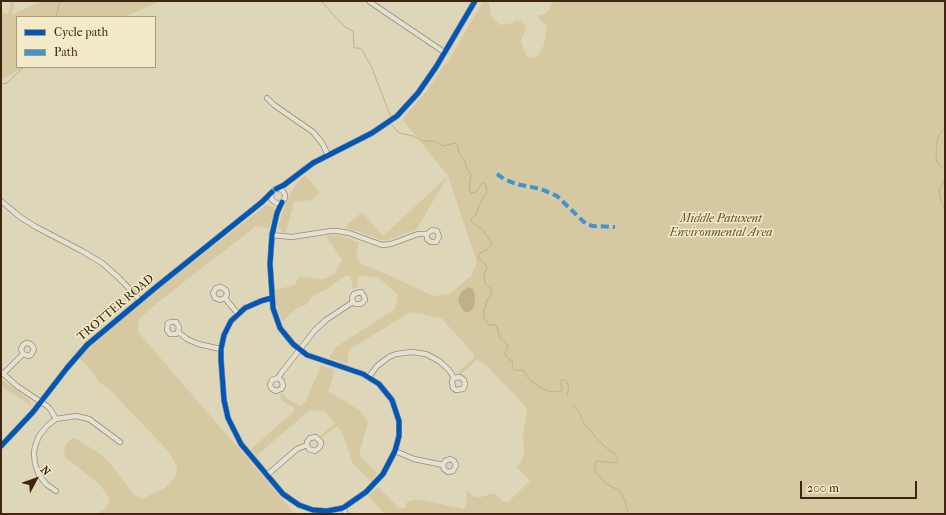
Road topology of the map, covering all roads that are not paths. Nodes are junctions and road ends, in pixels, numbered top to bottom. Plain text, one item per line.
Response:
1 (475, 1) edge
2 (370, 2) edge
3 (444, 52) junction
4 (267, 98) dead end
5 (328, 155) junction
6 (289, 181) junction
7 (274, 190) junction
8 (285, 194) junction
9 (1, 201) edge
10 (262, 202) junction
11 (274, 202) junction
12 (282, 202) junction
13 (277, 213) junction
14 (272, 234) junction
15 (427, 234) dead end
16 (225, 298) dead end
17 (272, 298) junction
18 (140, 300) junction
19 (353, 302) dead end
20 (238, 314) junction
21 (178, 332) dead end
22 (221, 349) junction
23 (300, 350) junction
24 (23, 354) dead end
25 (2, 373) edge
26 (369, 377) junction
27 (278, 378) dead end
28 (454, 378) dead end
29 (41, 402) junction
30 (56, 419) junction
31 (120, 442) dead end
32 (307, 445) dead end
33 (1, 446) edge
34 (395, 451) junction
35 (443, 465) dead end
36 (267, 475) junction
37 (56, 491) dead end
38 (343, 508) junction
39 (346, 514) edge

1 - 3 street, TROTTER ROAD
2 - 3 street
3 - 5 street, TROTTER ROAD
4 - 5 street
5 - 6 street, TROTTER ROAD
6 - 7 street, TROTTER ROAD
6 - 8 street
7 - 8 street
7 - 10 street, TROTTER ROAD
7 - 11 street
8 - 12 street
9 - 18 street
10 - 11 street
10 - 18 street, TROTTER ROAD
11 - 12 street
11 - 13 street
12 - 13 street
13 - 14 street
14 - 15 street
14 - 17 street
16 - 20 street
17 - 20 street
17 - 23 street
18 - 29 street, TROTTER ROAD
19 - 23 street
20 - 22 street
21 - 22 street
22 - 36 street
23 - 26 street
23 - 27 street
24 - 25 street
25 - 29 street
26 - 28 street
26 - 34 street
29 - 30 street
29 - 33 street, TROTTER ROAD
30 - 31 street
30 - 37 street
32 - 36 street
34 - 35 street
34 - 38 street
36 - 38 street
38 - 39 street

